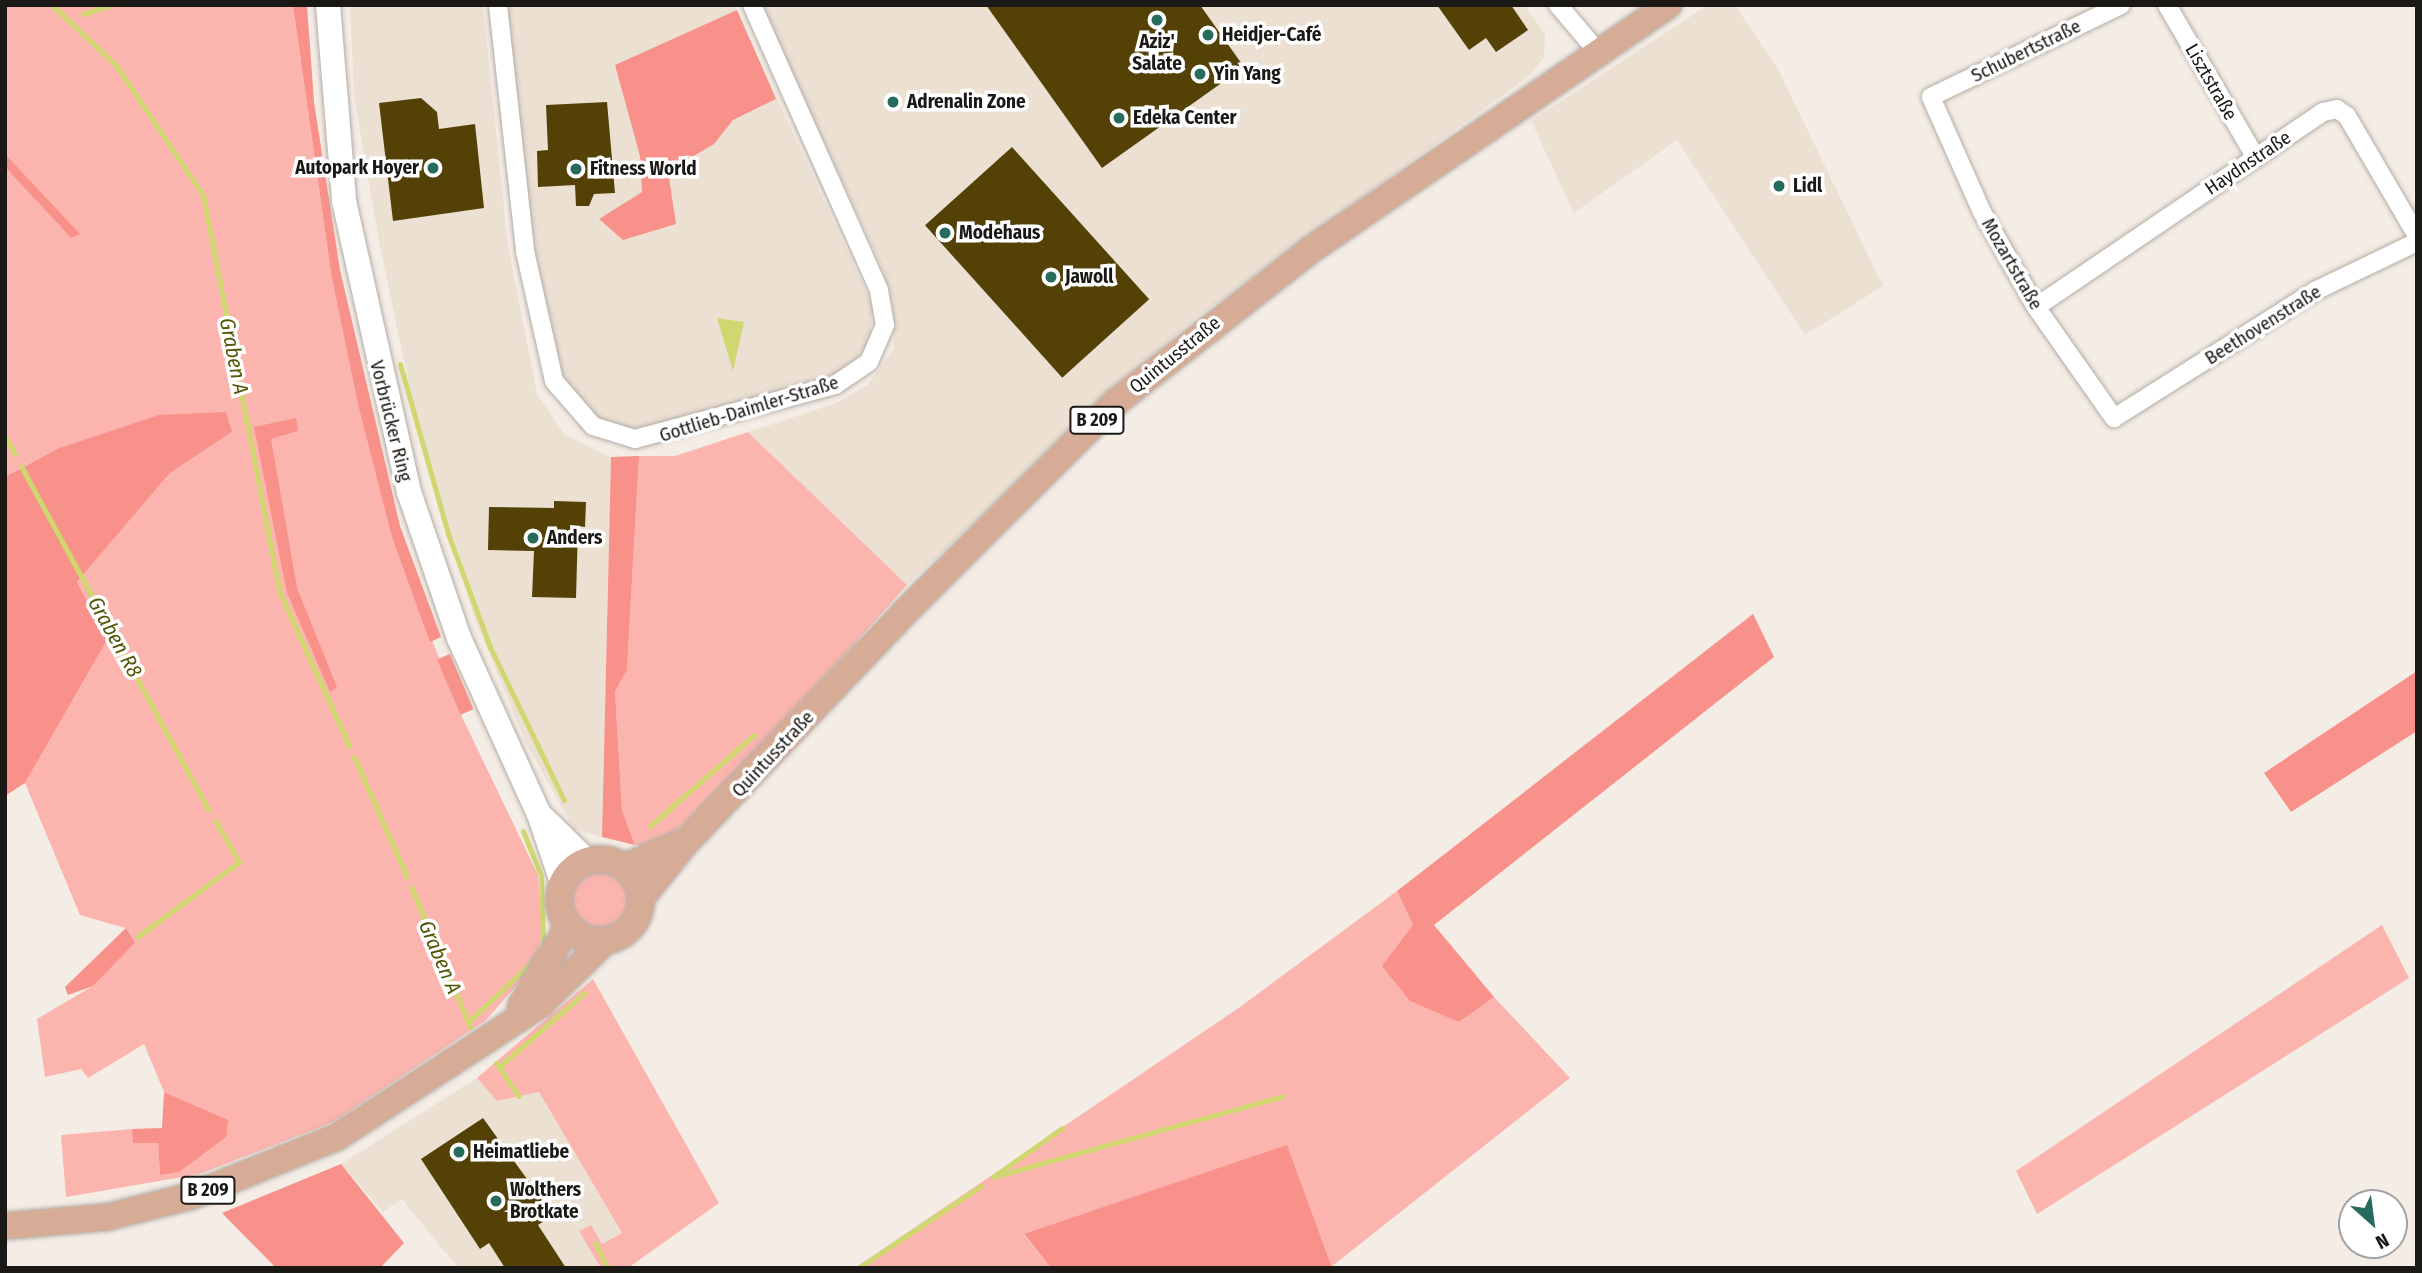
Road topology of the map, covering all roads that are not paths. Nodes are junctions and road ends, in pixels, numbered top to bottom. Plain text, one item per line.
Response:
1 (328, 5) edge
2 (498, 5) edge
3 (752, 5) edge
4 (1558, 5) edge
5 (1669, 5) edge
6 (2121, 5) edge
7 (2167, 5) edge
8 (1598, 52) junction
9 (1931, 97) joint
10 (2256, 158) junction
11 (2417, 236) edge
12 (2417, 243) edge
13 (2036, 307) junction
14 (2114, 418) joint
15 (539, 814) junction
16 (687, 841) junction
17 (587, 861) junction
18 (624, 867) junction
19 (562, 882) junction
20 (641, 898) junction
21 (568, 927) junction
22 (605, 941) junction
23 (516, 1016) junction
24 (5, 1226) edge

1 - 15 main road, Vorbrücker Ring
2 - 3 street, Gottlieb-Daimler-Straße
4 - 8 street
5 - 8 main road, Quintusstraße / B 209
6 - 9 street, Schubertstraße
7 - 10 street, Lisztstraße
8 - 16 main road, Quintusstraße / B 209
9 - 13 street, Mozartstraße
10 - 11 street, Haydnstraße
10 - 13 street, Haydnstraße
12 - 14 street, Beethovenstraße
13 - 14 street, Mozartstraße
15 - 17 main road, Vorbrücker Ring
15 - 19 main road, Vorbrücker Ring
16 - 18 main road, Quintusstraße / B 209
16 - 20 main road, Quintusstraße / B 209
17 - 18 main road
17 - 19 main road
18 - 20 main road
19 - 21 main road
20 - 22 main road, B 209
21 - 22 main road
21 - 23 main road, B 209
22 - 23 main road, B 209
23 - 24 main road, B 209

